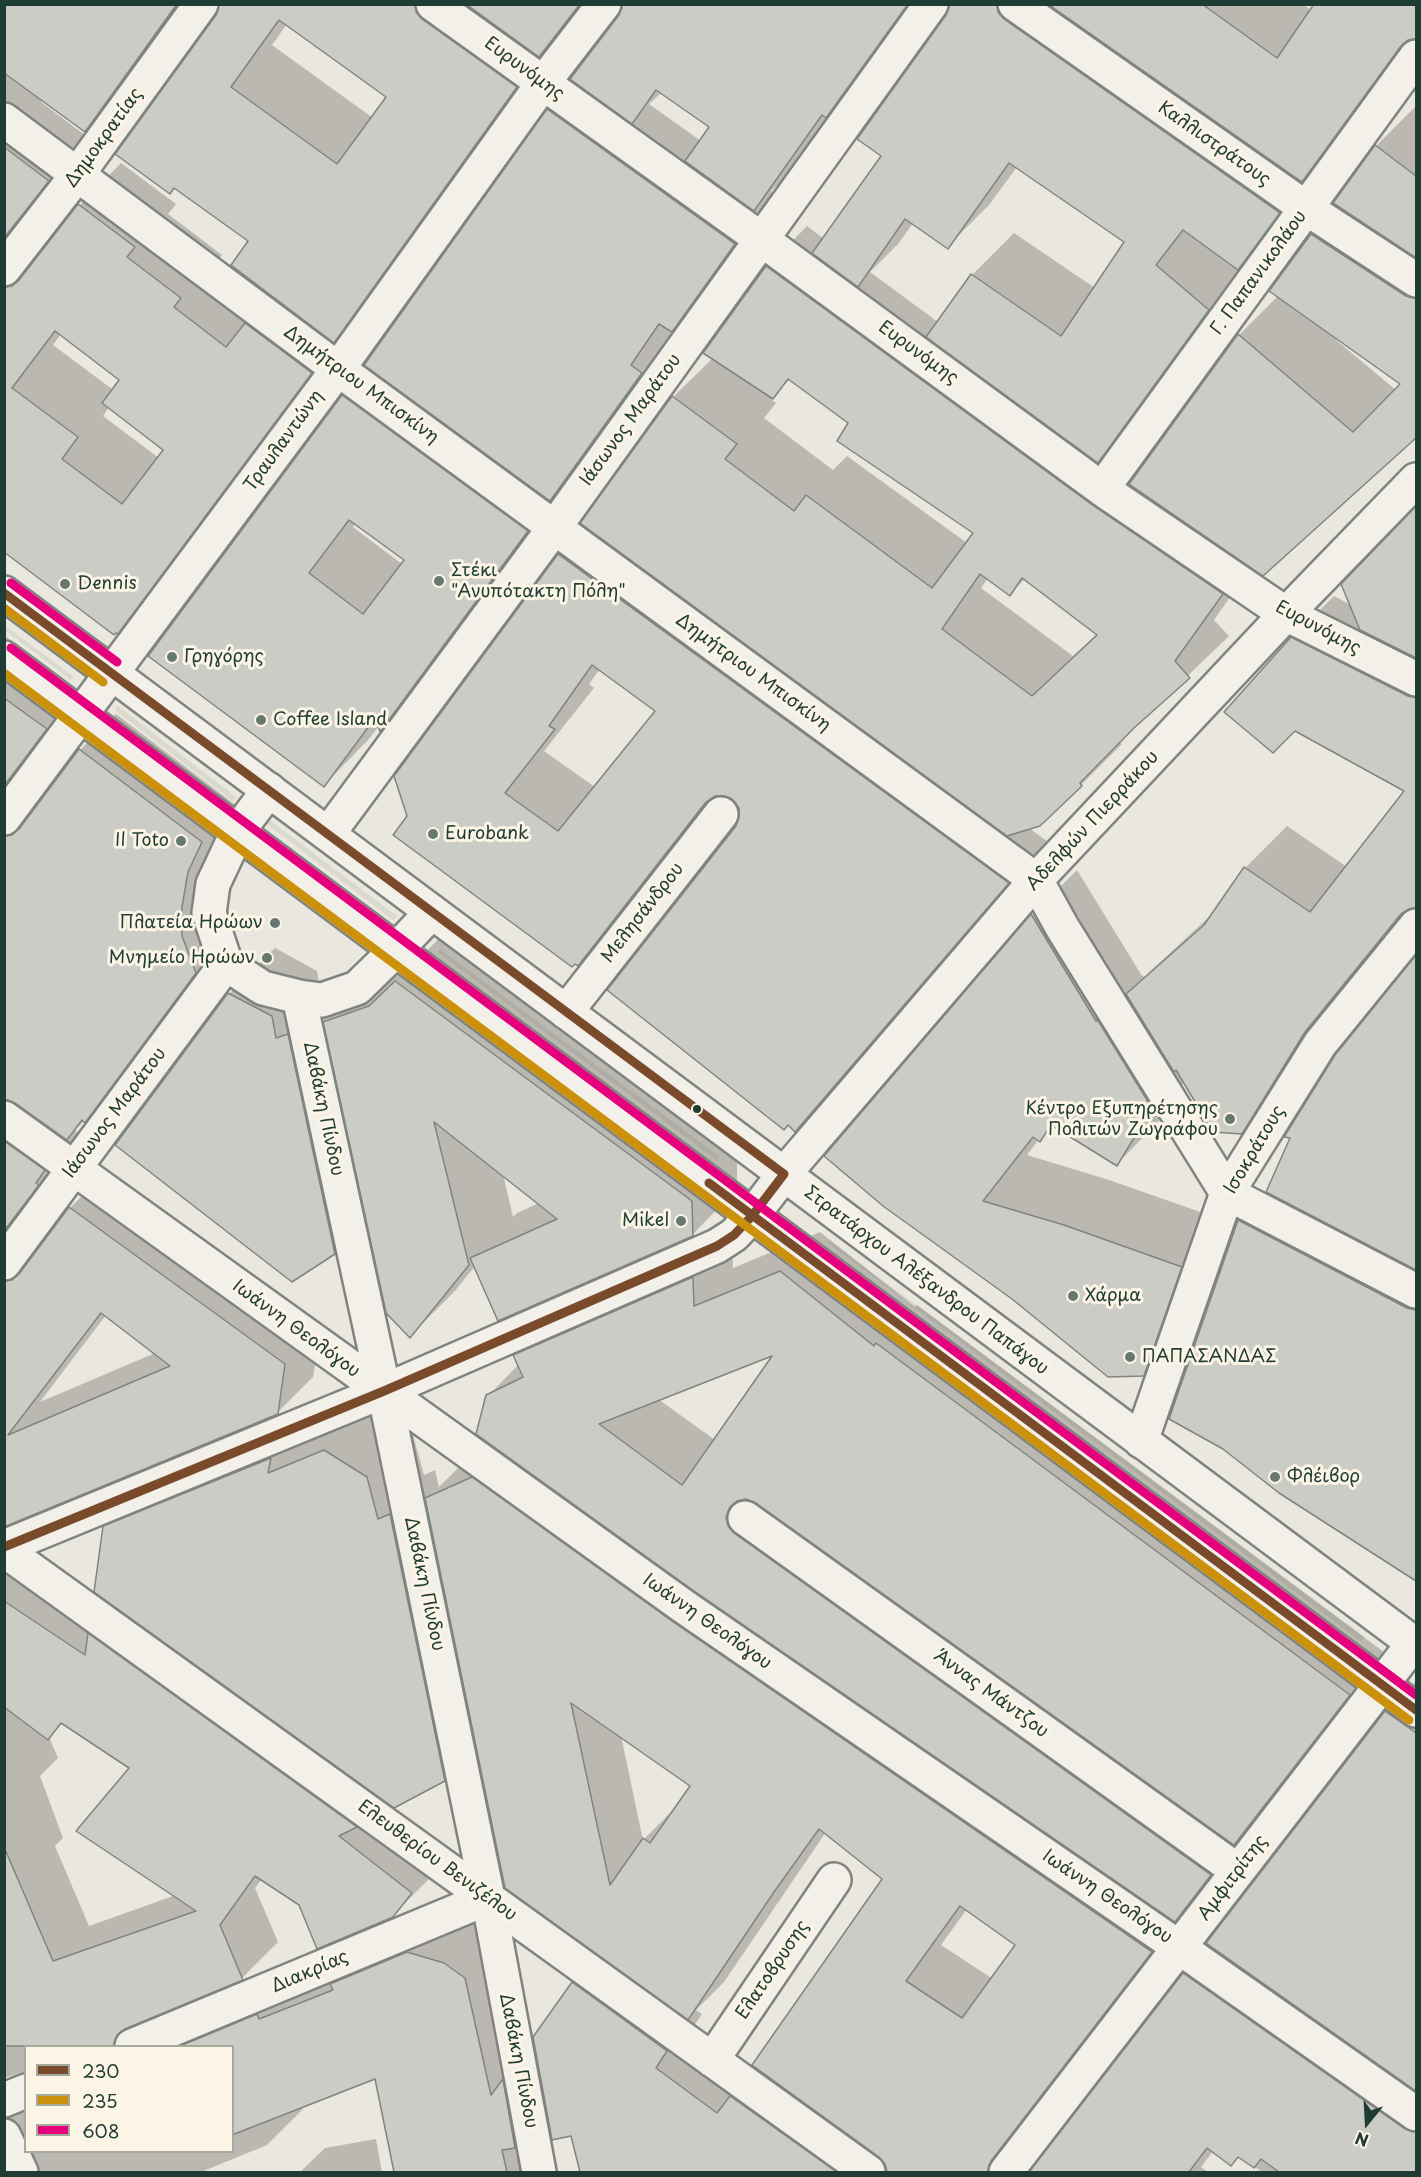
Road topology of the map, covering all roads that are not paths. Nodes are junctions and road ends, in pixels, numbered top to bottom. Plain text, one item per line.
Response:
1 (201, 4) edge
2 (434, 4) edge
3 (604, 4) edge
4 (931, 4) edge
5 (1015, 4) edge
6 (1416, 57) edge
7 (543, 83) junction
8 (4, 120) edge
9 (77, 175) junction
10 (1306, 208) junction
11 (761, 238) junction
12 (4, 269) edge
13 (1416, 280) edge
14 (338, 369) junction
15 (1416, 480) edge
16 (1102, 489) junction
17 (554, 528) junction
18 (4, 593) edge
19 (1286, 614) junction
20 (4, 658) edge
21 (113, 674) junction
22 (1416, 679) edge
23 (82, 716) junction
24 (269, 790) junction
25 (721, 814) dead end
26 (4, 818) edge
27 (238, 831) junction
28 (328, 834) junction
29 (1036, 880) junction
30 (432, 912) junction
31 (1416, 926) edge
32 (396, 950) junction
33 (226, 963) junction
34 (299, 997) junction
35 (566, 1012) junction
36 (4, 1118) edge
37 (73, 1169) junction
38 (784, 1174) junction
39 (1227, 1193) junction
40 (752, 1216) junction
41 (4, 1263) edge
42 (1416, 1290) edge
43 (384, 1391) junction
44 (1141, 1441) junction
45 (745, 1518) dead end
46 (4, 1548) edge
47 (1416, 1643) edge
48 (1381, 1684) junction
49 (1416, 1710) edge
50 (1238, 1871) junction
51 (834, 1880) dead end
52 (488, 1898) junction
53 (1180, 1947) junction
54 (134, 2045) edge
55 (712, 2060) junction
56 (24, 2092) edge
57 (4, 2100) edge
58 (1416, 2114) edge
59 (4, 2136) edge
60 (21, 2172) edge
61 (539, 2172) edge
62 (868, 2172) edge
63 (1006, 2172) edge

1 - 9 street, Δημοκρατίας
2 - 7 street, Ευρυνόμης
3 - 7 street, Τραυλαντώνη
4 - 11 street, Ιάσωνος Μαράτου
5 - 10 street, Καλλιστράτους
6 - 10 street, Γ. Παπανικολάου
7 - 11 street, Ευρυνόμης
7 - 14 street, Τραυλαντώνη
8 - 9 street, Δημήτριου Μπισκίνη
9 - 12 street, Δημοκρατίας
9 - 14 street, Δημήτριου Μπισκίνη
10 - 13 street, Καλλιστράτους
10 - 16 street, Γ. Παπανικολάου
11 - 16 street, Ευρυνόμης
11 - 17 street, Ιάσωνος Μαράτου
14 - 17 street, Δημήτριου Μπισκίνη
14 - 21 street, Τραυλαντώνη
15 - 19 street, Αδελφών Πιερράκου
16 - 19 street, Ευρυνόμης
17 - 28 street, Ιάσωνος Μαράτου
17 - 29 street, Δημήτριου Μπισκίνη
18 - 21 street, Στρατάρχου Αλέξανδρου Παπάγου
19 - 22 street, Ευρυνόμης
19 - 29 street, Αδελφών Πιερράκου
20 - 23 street
21 - 23 street, Τραυλαντώνη
21 - 24 street, Στρατάρχου Αλέξανδρου Παπάγου
23 - 26 street, Τραυλαντώνη
23 - 27 street
24 - 27 street
24 - 28 street, Στρατάρχου Αλέξανδρου Παπάγου
25 - 35 street, Μελησάνδρου
27 - 32 street
27 - 33 street
28 - 30 street, Στρατάρχου Αλέξανδρου Παπάγου
29 - 38 street, Αδελφών Πιερράκου
29 - 39 street, Δημήτριου Μπισκίνη
30 - 32 street
30 - 35 street, Στρατάρχου Αλέξανδρου Παπάγου
31 - 39 street, Ισοκράτους
32 - 34 street
32 - 40 street
33 - 34 street
33 - 37 street, Ιάσωνος Μαράτου
34 - 43 street, Δαβάκη Πίνδου
35 - 38 street, Στρατάρχου Αλέξανδρου Παπάγου
36 - 37 street, Ιωάννη Θεολόγου
37 - 41 street, Ιάσωνος Μαράτου
37 - 43 street, Ιωάννη Θεολόγου
38 - 40 street, Αδελφών Πιερράκου
38 - 44 street, Στρατάρχου Αλέξανδρου Παπάγου
39 - 42 street
39 - 44 street, Ισοκράτους
40 - 43 street, Αδελφών Πιερράκου
40 - 48 street
43 - 46 street, Αδελφών Πιερράκου
43 - 52 street, Δαβάκη Πίνδου
43 - 53 street, Ιωάννη Θεολόγου
44 - 47 street, Στρατάρχου Αλέξανδρου Παπάγου
45 - 50 street, Άννας Μάντζου
46 - 52 street, Ελευθερίου Βενιζέλου
47 - 48 street, Αμφιτρίτης
48 - 49 street
48 - 50 street, Αμφιτρίτης
50 - 53 street, Αμφιτρίτης
51 - 55 street, Ελατοβρυσης
52 - 54 street, Διακρίας
52 - 55 street, Ελευθερίου Βενιζέλου
52 - 61 street, Δαβάκη Πίνδου
53 - 58 street, Ιωάννη Θεολόγου
53 - 63 street, Αμφιτρίτης
55 - 62 street, Ελευθερίου Βενιζέλου
56 - 57 street
59 - 60 street

